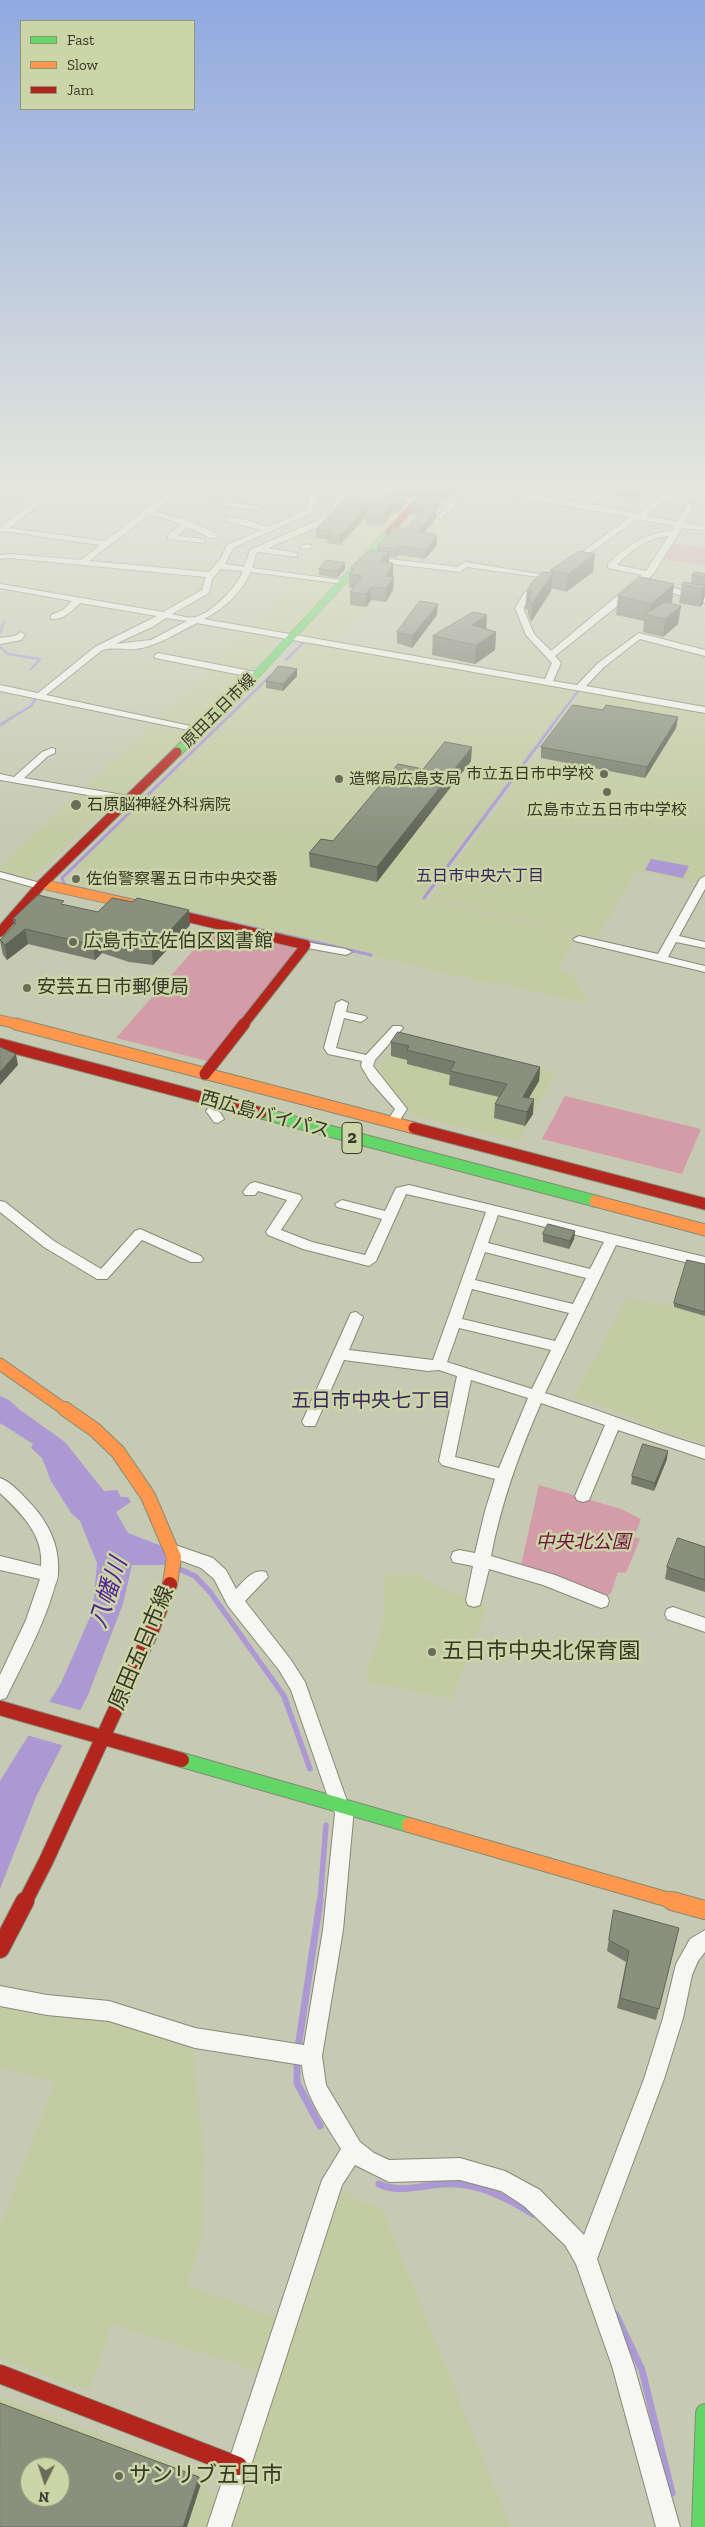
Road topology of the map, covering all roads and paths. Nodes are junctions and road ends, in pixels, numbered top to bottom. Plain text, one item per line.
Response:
1 (75, 603) edge
2 (102, 603) edge
3 (182, 603) edge
4 (222, 603) edge
5 (322, 603) edge
6 (523, 603) edge
7 (614, 603) edge
8 (167, 614) junction
9 (54, 618) dead end
10 (194, 619) junction
11 (21, 635) dead end
12 (292, 636) junction
13 (0, 641) edge
14 (103, 647) junction
15 (705, 653) edge
16 (158, 656) dead end
17 (550, 656) junction
18 (256, 676) junction
19 (548, 681) junction
20 (580, 687) junction
21 (0, 688) edge
22 (39, 697) junction
23 (705, 710) edge
24 (200, 731) junction
25 (52, 751) dead end
26 (0, 777) edge
27 (16, 780) junction
28 (130, 799) junction
29 (0, 875) edge
30 (704, 881) edge
31 (41, 885) junction
32 (0, 932) edge
33 (673, 938) junction
34 (579, 939) dead end
35 (306, 945) junction
36 (705, 945) edge
37 (346, 952) dead end
38 (661, 959) junction
39 (705, 969) edge
40 (360, 1018) dead end
41 (0, 1020) edge
42 (0, 1025) edge
43 (397, 1028) dead end
44 (0, 1038) edge
45 (0, 1044) edge
46 (368, 1059) junction
47 (205, 1074) junction
48 (219, 1103) junction
49 (218, 1119) dead end
50 (392, 1123) junction
51 (250, 1192) dead end
52 (342, 1204) dead end
53 (705, 1204) edge
54 (0, 1205) edge
55 (705, 1209) edge
56 (493, 1210) junction
57 (390, 1216) junction
58 (705, 1223) edge
59 (705, 1230) edge
60 (611, 1240) junction
61 (480, 1246) junction
62 (196, 1259) dead end
63 (705, 1262) edge
64 (595, 1275) junction
65 (466, 1283) junction
66 (579, 1310) junction
67 (356, 1317) dead end
68 (453, 1322) junction
69 (559, 1347) junction
70 (339, 1354) junction
71 (0, 1364) edge
72 (439, 1365) junction
73 (465, 1374) junction
74 (535, 1396) junction
75 (310, 1422) dead end
76 (613, 1423) junction
77 (705, 1453) edge
78 (504, 1475) junction
79 (0, 1484) edge
80 (583, 1496) dead end
81 (173, 1553) junction
82 (459, 1557) dead end
83 (483, 1560) junction
84 (0, 1563) edge
85 (50, 1576) junction
86 (260, 1577) dead end
87 (234, 1600) junction
88 (474, 1600) dead end
89 (601, 1601) dead end
90 (672, 1614) dead end
91 (705, 1625) edge
92 (0, 1693) edge
93 (0, 1708) edge
94 (104, 1737) junction
95 (342, 1807) junction
96 (705, 1910) edge
97 (705, 1939) edge
98 (0, 1949) edge
99 (0, 1996) edge
100 (301, 2055) junction
101 (352, 2148) junction
102 (586, 2258) junction
103 (0, 2374) edge
104 (705, 2413) edge
105 (238, 2466) junction
106 (219, 2527) edge
107 (668, 2527) edge
108 (700, 2527) edge

1 - 9 street
2 - 8 street
3 - 8 street
4 - 10 street
5 - 12 main road, 原田五日市線
6 - 17 street
7 - 17 street
8 - 10 street
8 - 14 street
10 - 12 street
10 - 14 street
11 - 13 street
12 - 18 main road, 原田五日市線
12 - 19 street
14 - 22 street
15 - 20 street
16 - 18 street
17 - 19 street
18 - 24 main road, 原田五日市線
19 - 20 street
20 - 23 street
21 - 22 street
22 - 24 street
24 - 28 main road, 原田五日市線
25 - 27 street
26 - 27 street
27 - 28 street
28 - 31 main road, 原田五日市線
29 - 31 street
30 - 33 street
31 - 32 main road, 原田五日市線
31 - 35 main road
33 - 36 street
33 - 38 street
34 - 38 street
35 - 37 street
35 - 47 main road
38 - 39 street
40 - 46 street
41 - 47 main road, 西広島バイパス / 2
42 - 55 main road, 西広島バイパス / 2
43 - 46 street
44 - 58 main road, 西広島バイパス / 2
45 - 48 main road, 西広島バイパス / 2
46 - 50 street
47 - 50 main road, 西広島バイパス / 2
48 - 49 street
48 - 59 main road, 西広島バイパス / 2
50 - 53 main road, 西広島バイパス / 2
51 - 57 street
52 - 57 street
54 - 62 street
56 - 57 street
56 - 60 street
56 - 61 street
60 - 63 street
60 - 64 street
61 - 64 street
61 - 65 street
64 - 66 street
65 - 66 street
65 - 68 street
66 - 69 street
67 - 70 street
68 - 69 street
68 - 72 street
69 - 74 street
70 - 72 street
70 - 75 street
71 - 81 main road, 原田五日市線
72 - 73 street
73 - 74 street
73 - 78 street
74 - 76 street
74 - 78 street
76 - 77 street
76 - 80 street
78 - 83 street
79 - 85 street
81 - 87 street
81 - 94 main road, 原田五日市線
82 - 83 street
83 - 88 street
83 - 89 street
84 - 85 street
85 - 92 street
86 - 87 street
87 - 95 street
90 - 91 street
93 - 94 main road
94 - 95 main road
94 - 98 main road, 原田五日市線
95 - 96 main road
95 - 100 street
97 - 102 street
99 - 100 street
100 - 101 street
101 - 102 street
101 - 105 street
102 - 107 street
103 - 105 main road
104 - 108 main road
105 - 106 street

